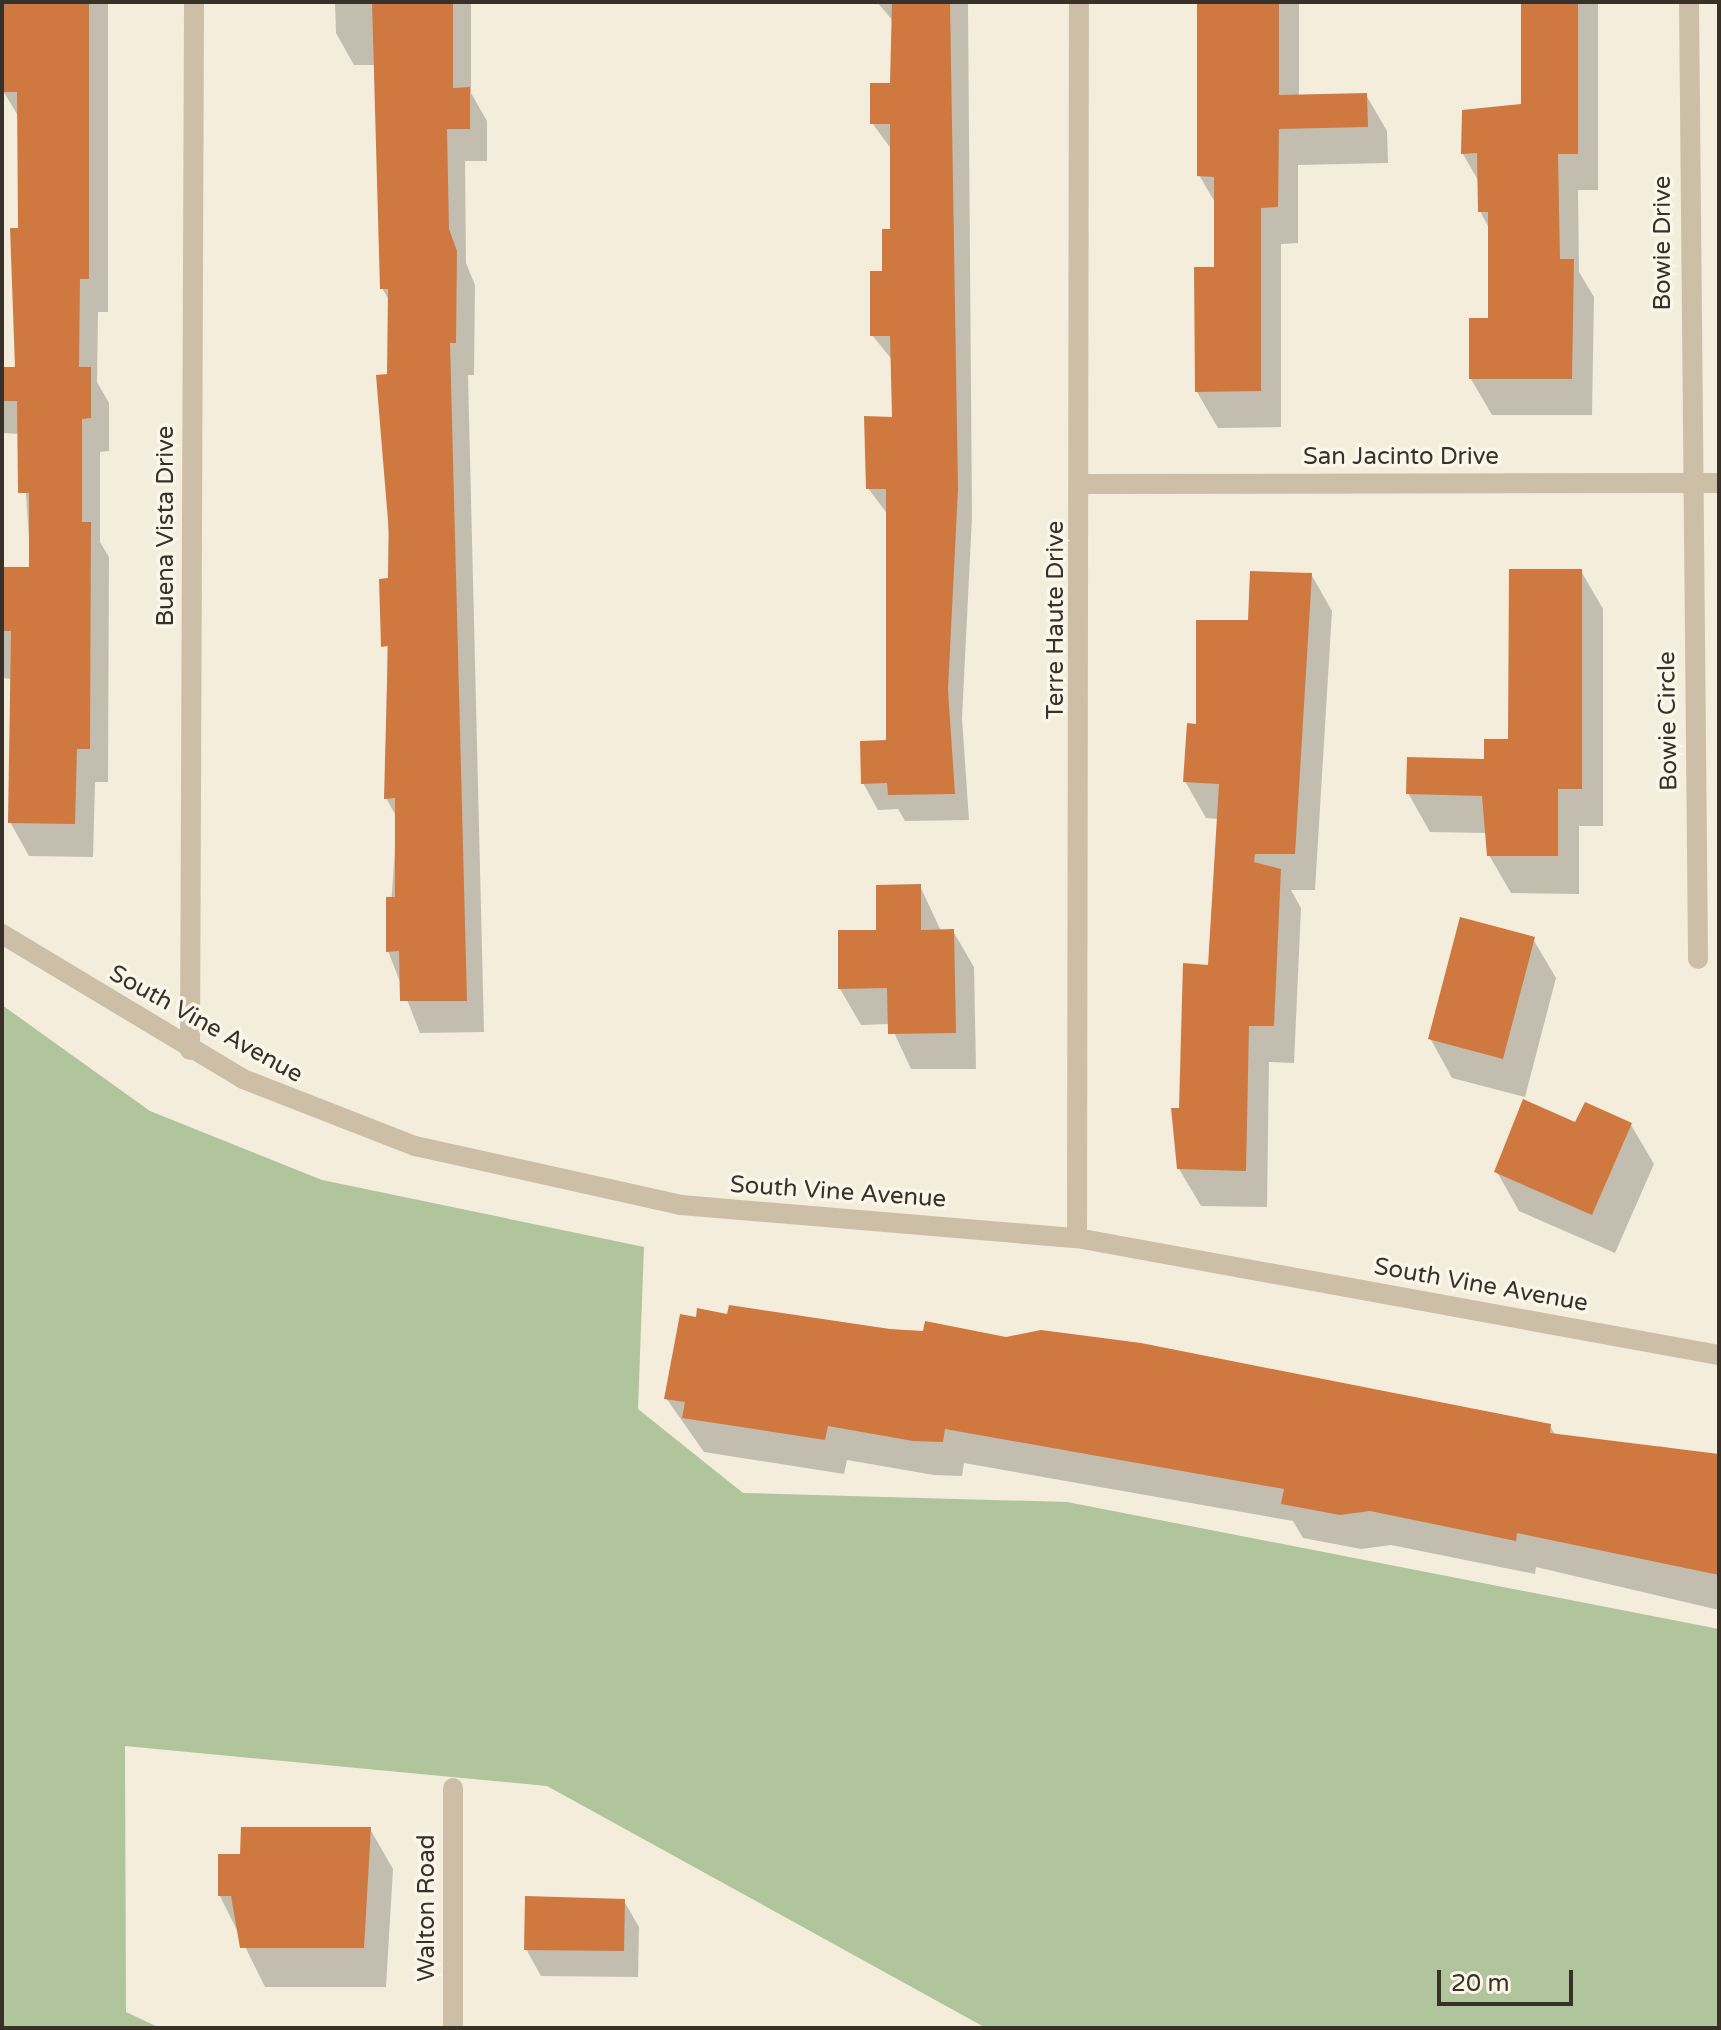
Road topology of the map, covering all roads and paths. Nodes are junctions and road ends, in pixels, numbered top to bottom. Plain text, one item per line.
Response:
1 (194, 2) edge
2 (1079, 2) edge
3 (1689, 2) edge
4 (1690, 483) junction
5 (1719, 483) edge
6 (1083, 484) junction
7 (2, 934) edge
8 (1698, 959) dead end
9 (190, 1050) junction
10 (1077, 1238) junction
11 (1719, 1355) edge
12 (453, 1788) dead end
13 (453, 2028) edge

1 - 9 street, Buena Vista Drive
2 - 6 street, Terre Haute Drive
3 - 4 street, Bowie Drive
4 - 5 street, San Jacinto Drive
4 - 6 street, San Jacinto Drive
4 - 8 street, Bowie Circle
6 - 10 street, Terre Haute Drive
7 - 9 street, South Vine Avenue
9 - 10 street, South Vine Avenue
10 - 11 street, South Vine Avenue
12 - 13 street, Walton Road

